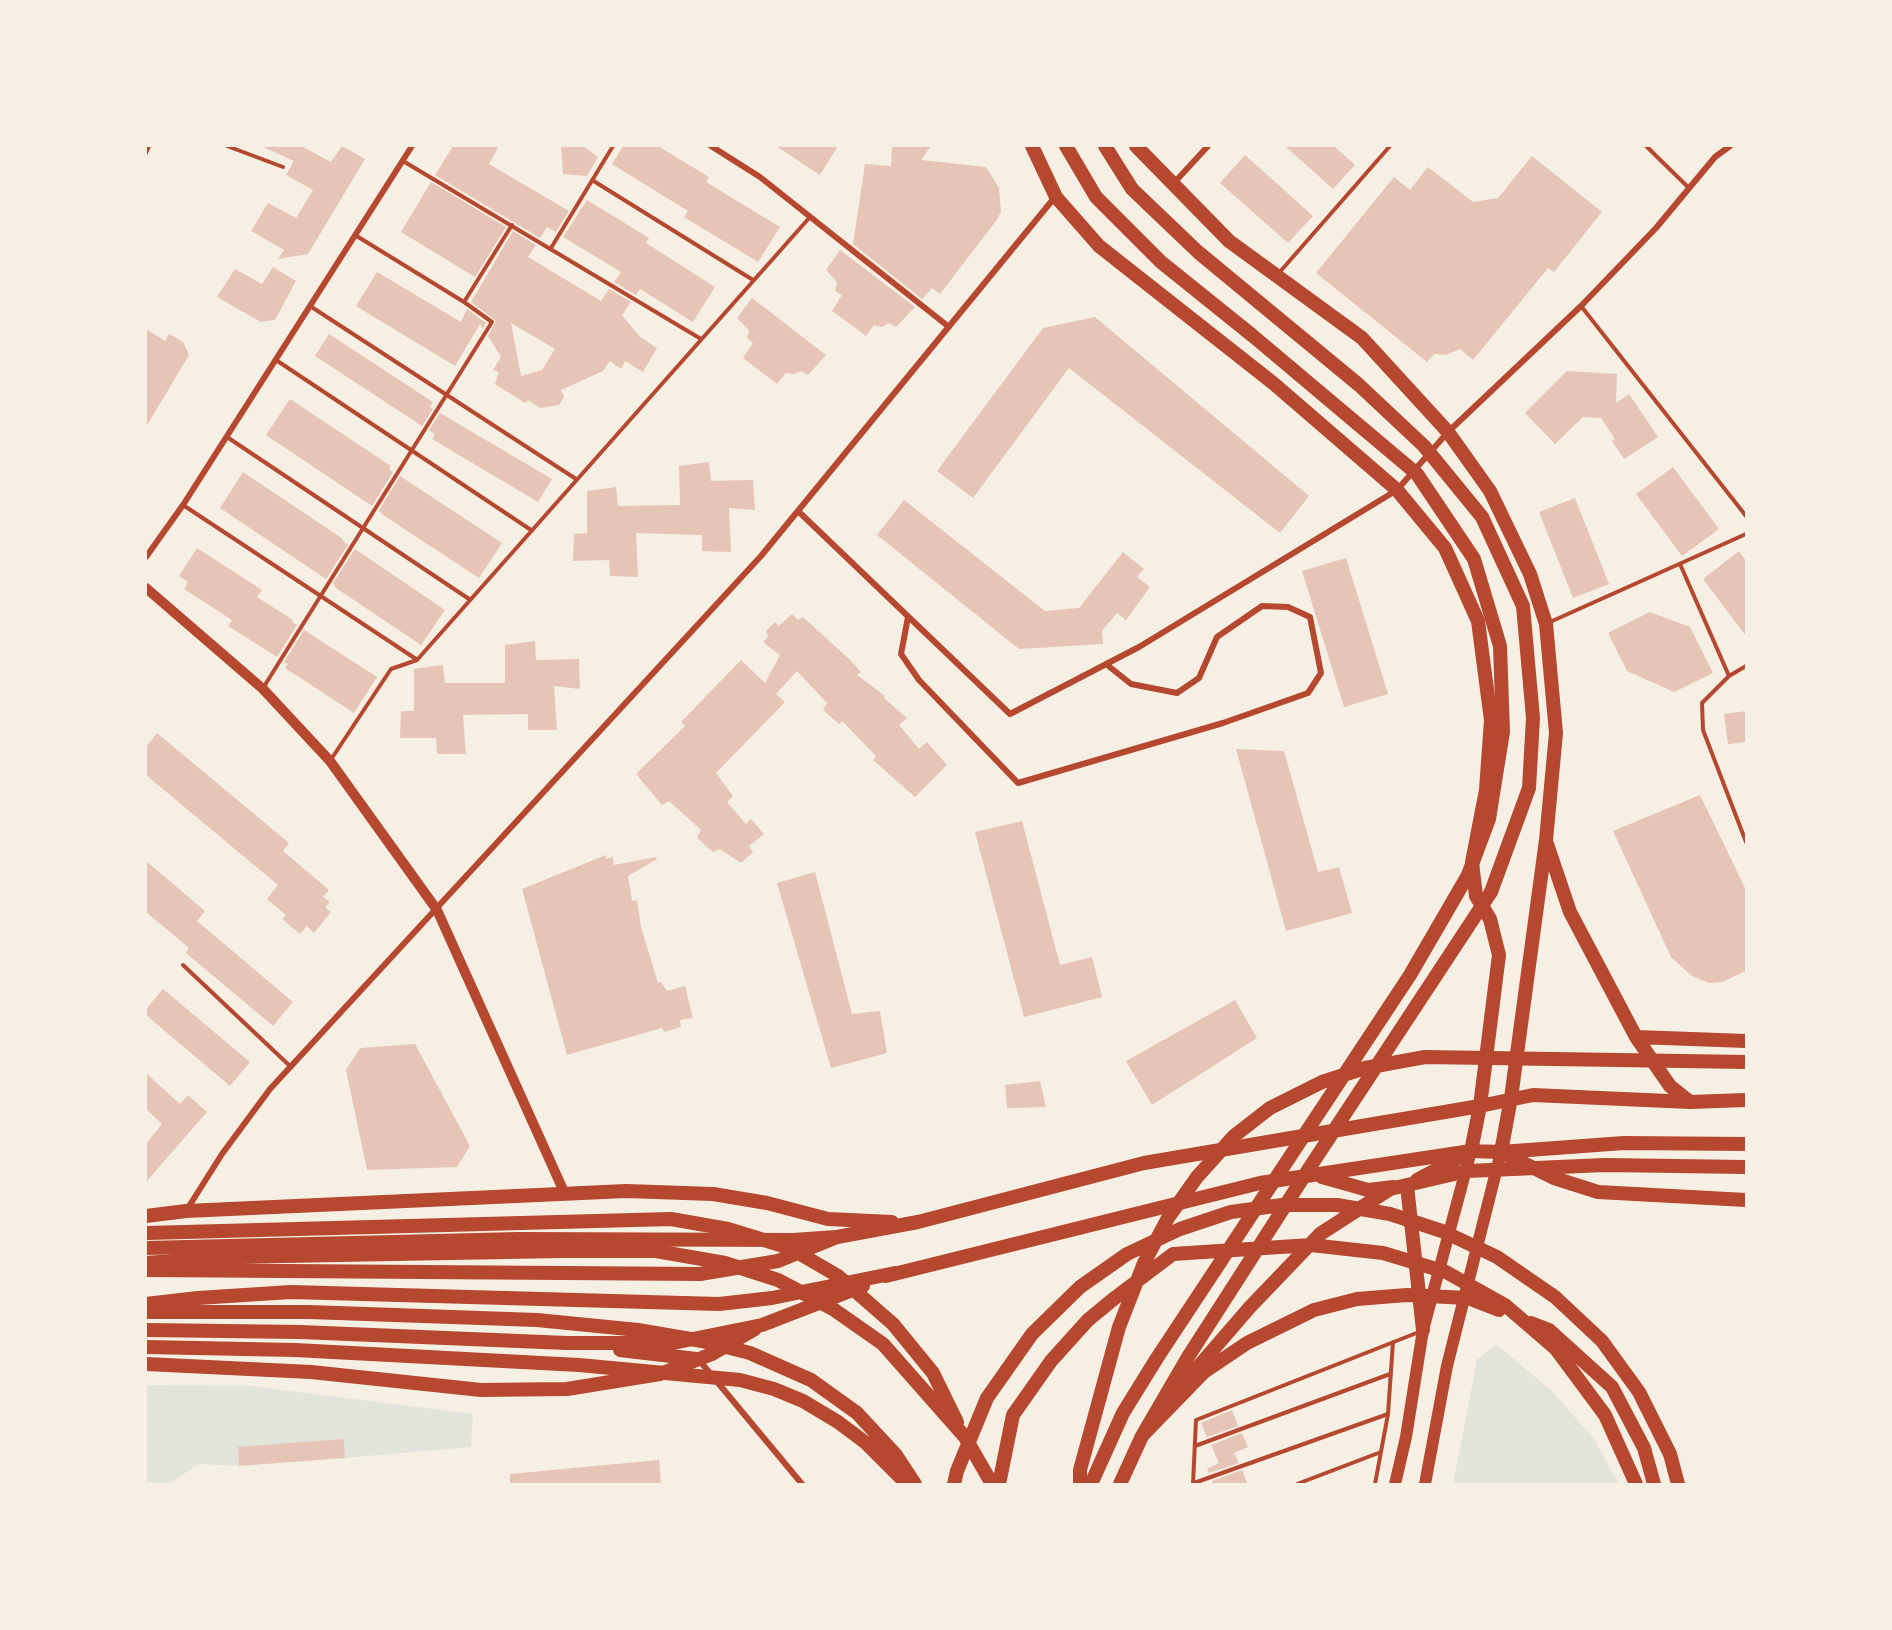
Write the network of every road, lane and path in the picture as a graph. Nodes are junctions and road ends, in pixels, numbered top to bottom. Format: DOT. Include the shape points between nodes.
graph roads {
  1 [pos="149,146"];
  2 [pos="227,146"];
  3 [pos="412,146"];
  4 [pos="613,146"];
  5 [pos="711,146"];
  6 [pos="1032,146"];
  7 [pos="1066,146"];
  8 [pos="1105,146"];
  9 [pos="1136,146"];
  10 [pos="1208,146"];
  11 [pos="1390,146"];
  12 [pos="1646,146"];
  13 [pos="1730,146"];
  14 [pos="146,153"];
  15 [pos="402,161"];
  16 [pos="284,167"];
  17 [pos="592,180"];
  18 [pos="1173,183"];
  19 [pos="1689,188"];
  20 [pos="1056,197"];
  21 [pos="810,217"];
  22 [pos="512,225"];
  23 [pos="355,235"];
  24 [pos="551,248"];
  25 [pos="1278,274"];
  26 [pos="753,280"];
  27 [pos="464,302"];
  28 [pos="310,306"];
  29 [pos="1581,306"];
  30 [pos="949,327"];
  31 [pos="701,339"];
  32 [pos="276,360"];
  33 [pos="447,394"];
  34 [pos="1448,432"];
  35 [pos="226,437"];
  36 [pos="412,450"];
  37 [pos="576,478"];
  38 [pos="1397,490"];
  39 [pos="183,505"];
  40 [pos="798,511"];
  41 [pos="1746,516"];
  42 [pos="363,528"];
  43 [pos="531,530"];
  44 [pos="1746,534"];
  45 [pos="146,557"];
  46 [pos="1680,564"];
  47 [pos="146,588"];
  48 [pos="321,596"];
  49 [pos="469,599"];
  50 [pos="908,617"];
  51 [pos="1546,624"];
  52 [pos="417,660"];
  53 [pos="1106,664"];
  54 [pos="1746,666"];
  55 [pos="1729,676"];
  56 [pos="263,689"];
  57 [pos="330,761"];
  58 [pos="1546,840"];
  59 [pos="1746,842"];
  60 [pos="436,910"];
  61 [pos="183,965"];
  62 [pos="1636,1037"];
  63 [pos="1746,1041"];
  64 [pos="1746,1062"];
  65 [pos="291,1067"];
  66 [pos="1511,1098"];
  67 [pos="1746,1100"];
  68 [pos="1690,1102"];
  69 [pos="1480,1106"];
  70 [pos="1746,1144"];
  71 [pos="1471,1151"];
  72 [pos="1501,1152"];
  73 [pos="1746,1167"];
  74 [pos="1317,1175"];
  75 [pos="1407,1186"];
  76 [pos="565,1194"];
  77 [pos="1746,1200"];
  78 [pos="186,1211"];
  79 [pos="146,1216"];
  80 [pos="918,1222"];
  81 [pos="146,1233"];
  82 [pos="837,1237"];
  83 [pos="146,1248"];
  84 [pos="146,1263"];
  85 [pos="146,1270"];
  86 [pos="895,1273"];
  87 [pos="146,1304"];
  88 [pos="146,1312"];
  89 [pos="762,1325"];
  90 [pos="146,1330"];
  91 [pos="1423,1330"];
  92 [pos="1394,1342"];
  93 [pos="567,1343"];
  94 [pos="146,1347"];
  95 [pos="699,1360"];
  96 [pos="146,1364"];
  97 [pos="1390,1374"];
  98 [pos="1388,1414"];
  99 [pos="1142,1436"];
  100 [pos="964,1437"];
  101 [pos="1195,1446"];
  102 [pos="1382,1451"];
  103 [pos="1193,1484"];
  104 [pos="802,1485"];
  105 [pos="908,1485"];
  106 [pos="915,1485"];
  107 [pos="954,1485"];
  108 [pos="992,1485"];
  109 [pos="999,1485"];
  110 [pos="1080,1485"];
  111 [pos="1091,1485"];
  112 [pos="1120,1485"];
  113 [pos="1297,1485"];
  114 [pos="1375,1485"];
  115 [pos="1395,1485"];
  116 [pos="1425,1485"];
  117 [pos="1636,1485"];
  118 [pos="1654,1485"];
  119 [pos="1678,1485"];
  1 -- 14 [label="lane"];
  2 -- 16 [label="lane"];
  3 -- 15 [label="street"];
  4 -- 17 [label="lane"];
  5 -- 21 [label="street" via="760,177"];
  6 -- 20 [label="main road"];
  7 -- 111 [label="main road" via="1096,197 1161,262 1417,474 1474,559 1500,646 1503,732 1489,819 1468,875 1410,975 1123,1413"];
  8 -- 99 [label="main road" via="1132,189 1198,252 1359,385 1424,446 1482,517 1523,606 1533,718 1529,788 1491,892 1284,1207"];
  9 -- 18 [label="main road"];
  10 -- 18 [label="street"];
  11 -- 25 [label="lane"];
  12 -- 19 [label="lane"];
  13 -- 19 [label="street" via="1715,157"];
  15 -- 22 [label="lane"];
  15 -- 23 [label="street"];
  17 -- 24 [label="lane"];
  17 -- 26 [label="lane"];
  18 -- 25 [label="main road" via="1229,241"];
  19 -- 29 [label="street"];
  20 -- 30 [label="street"];
  20 -- 38 [label="main road" via="1099,246 1273,384"];
  21 -- 26 [label="lane"];
  21 -- 30 [label="street"];
  22 -- 24 [label="lane"];
  22 -- 27 [label="lane"];
  23 -- 27 [label="lane"];
  23 -- 28 [label="street"];
  24 -- 31 [label="lane"];
  25 -- 34 [label="main road" via="1362,338"];
  26 -- 31 [label="lane"];
  27 -- 33 [label="lane" via="492,322"];
  28 -- 32 [label="street"];
  28 -- 33 [label="lane"];
  29 -- 34 [label="street"];
  29 -- 41 [label="lane"];
  30 -- 40 [label="street"];
  31 -- 37 [label="lane"];
  32 -- 35 [label="street"];
  32 -- 36 [label="lane"];
  33 -- 36 [label="lane"];
  33 -- 37 [label="lane"];
  34 -- 38 [label="street"];
  34 -- 51 [label="main road" via="1490,491 1530,574"];
  35 -- 39 [label="street"];
  35 -- 42 [label="lane"];
  36 -- 42 [label="lane"];
  36 -- 43 [label="lane"];
  37 -- 43 [label="lane"];
  38 -- 53 [label="street" via="1139,648"];
  38 -- 69 [label="main road" via="1445,548 1480,632 1491,720 1486,790 1472,862 1476,896 1490,919 1499,955"];
  39 -- 45 [label="street"];
  39 -- 48 [label="lane"];
  40 -- 50 [label="street"];
  40 -- 60 [label="street" via="746,573"];
  42 -- 48 [label="lane"];
  42 -- 49 [label="lane"];
  43 -- 49 [label="lane"];
  44 -- 46 [label="lane"];
  46 -- 51 [label="lane"];
  46 -- 55 [label="lane"];
  47 -- 56 [label="street"];
  48 -- 52 [label="lane"];
  48 -- 56 [label="lane"];
  49 -- 52 [label="lane"];
  50 -- 53 [label="street" via="1010,714"];
  50 -- 53 [label="street" via="901,654 919,680 1018,783 1222,723 1308,693 1321,674 1310,617 1288,607 1262,606 1217,637 1199,678 1177,693 1131,684"];
  51 -- 58 [label="main road" via="1556,733"];
  52 -- 57 [label="lane" via="391,669"];
  54 -- 55 [label="lane"];
  55 -- 59 [label="lane" via="1702,703 1703,730"];
  56 -- 57 [label="street"];
  57 -- 60 [label="street"];
  58 -- 62 [label="main road" via="1570,912"];
  58 -- 66 [label="main road"];
  60 -- 65 [label="street"];
  60 -- 76 [label="street"];
  61 -- 65 [label="lane"];
  62 -- 63 [label="main road"];
  62 -- 68 [label="main road" via="1670,1086"];
  64 -- 110 [label="main road" via="1425,1057 1365,1068 1322,1082 1270,1108 1234,1136 1197,1177 1168,1218 1144,1263 1119,1328 1080,1470"];
  65 -- 78 [label="street" via="222,1154"];
  66 -- 68 [label="main road" via="1533,1095"];
  66 -- 69 [label="main road"];
  66 -- 72 [label="main road"];
  67 -- 68 [label="main road"];
  69 -- 71 [label="main road"];
  69 -- 80 [label="main road" via="1144,1163"];
  70 -- 72 [label="main road" via="1624,1143"];
  71 -- 72 [label="main road"];
  71 -- 74 [label="main road"];
  71 -- 75 [label="main road"];
  71 -- 91 [label="main road"];
  72 -- 77 [label="main road" via="1554,1178 1598,1192"];
  72 -- 116 [label="main road" via="1447,1366"];
  73 -- 99 [label="main road" via="1605,1165 1467,1171 1390,1189 1320,1234 1211,1349"];
  74 -- 75 [label="main road" via="1368,1190"];
  74 -- 86 [label="main road" via="1260,1183"];
  75 -- 91 [label="main road"];
  76 -- 78 [label="main road"];
  76 -- 80 [label="main road" via="713,1194 828,1219"];
  78 -- 79 [label="main road"];
  80 -- 82 [label="main road"];
  81 -- 100 [label="main road" via="671,1219 728,1229 790,1248 838,1276 885,1317 933,1373"];
  82 -- 83 [label="main road" via="518,1239"];
  82 -- 85 [label="main road" via="766,1264 679,1275"];
  84 -- 100 [label="main road" via="237,1256 656,1251 725,1263 778,1281 833,1310 883,1344"];
  86 -- 87 [label="main road" via="772,1298 688,1304 291,1292"];
  86 -- 89 [label="main road"];
  88 -- 106 [label="main road" via="309,1312 537,1320 702,1341 750,1353 811,1380 858,1413 896,1455"];
  89 -- 93 [label="main road" via="673,1343"];
  89 -- 95 [label="main road"];
  90 -- 93 [label="main road"];
  91 -- 92 [label="lane"];
  91 -- 115 [label="main road"];
  92 -- 97 [label="lane"];
  92 -- 101 [label="lane" via="1196,1420"];
  93 -- 95 [label="main road"];
  94 -- 105 [label="main road" via="295,1350 579,1365 740,1380 774,1389 838,1422 866,1443"];
  95 -- 96 [label="main road" via="643,1379 531,1391 481,1390 311,1372"];
  95 -- 104 [label="street"];
  97 -- 98 [label="lane"];
  97 -- 101 [label="lane"];
  98 -- 102 [label="lane"];
  98 -- 103 [label="lane"];
  99 -- 112 [label="main road"];
  99 -- 118 [label="main road" via="1204,1372 1247,1343 1314,1310 1357,1299 1407,1295 1468,1298 1549,1330 1612,1387 1644,1448"];
  100 -- 108 [label="main road"];
  101 -- 103 [label="lane"];
  102 -- 113 [label="lane"];
  102 -- 114 [label="lane"];
  107 -- 119 [label="main road" via="987,1398 1032,1334 1080,1287 1127,1254 1180,1229 1231,1212 1282,1205 1336,1205 1390,1214 1443,1232 1497,1257 1556,1297 1602,1341 1639,1392 1670,1454"];
  109 -- 117 [label="main road" via="1014,1415 1080,1328 1116,1297 1173,1254 1311,1245 1383,1253 1435,1269 1505,1305 1556,1349 1605,1415"];
}
